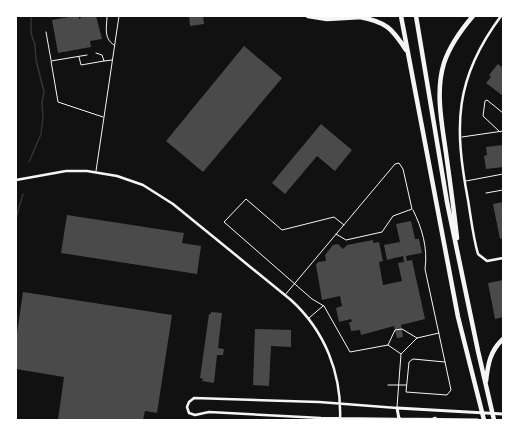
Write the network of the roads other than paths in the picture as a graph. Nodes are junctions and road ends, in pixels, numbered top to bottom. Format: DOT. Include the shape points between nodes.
graph roads {
  1 [pos="106,16"];
  2 [pos="118,16"];
  3 [pos="308,16"];
  4 [pos="366,16"];
  5 [pos="401,16"];
  6 [pos="416,16"];
  7 [pos="472,16"];
  8 [pos="360,17"];
  9 [pos="501,17"];
  10 [pos="503,21"];
  11 [pos="46,32"];
  12 [pos="114,46"];
  13 [pos="96,53"];
  14 [pos="408,53"];
  15 [pos="87,55"];
  16 [pos="79,56"];
  17 [pos="112,60"];
  18 [pos="51,61"];
  19 [pos="104,61"];
  20 [pos="503,112"];
  21 [pos="104,117"];
  22 [pos="503,131"];
  23 [pos="500,132"];
  24 [pos="459,137"];
  25 [pos="96,172"];
  26 [pos="503,174"];
  27 [pos="16,180"];
  28 [pos="464,181"];
  29 [pos="503,190"];
  30 [pos="486,194"];
  31 [pos="412,209"];
  32 [pos="344,224"];
  33 [pos="336,234"];
  34 [pos="503,258"];
  35 [pos="462,277"];
  36 [pos="295,284"];
  37 [pos="285,296"];
  38 [pos="324,306"];
  39 [pos="309,319"];
  40 [pos="439,333"];
  41 [pos="417,338"];
  42 [pos="503,339"];
  43 [pos="388,345"];
  44 [pos="400,354"];
  45 [pos="445,362"];
  46 [pos="388,385"];
  47 [pos="398,385"];
  48 [pos="407,385"];
  49 [pos="486,385"];
  50 [pos="340,404"];
  51 [pos="397,408"];
  52 [pos="503,414"];
  53 [pos="340,419"];
  54 [pos="399,419"];
  55 [pos="465,419"];
  56 [pos="434,420"];
  57 [pos="478,420"];
  58 [pos="484,420"];
  59 [pos="494,420"];
  1 -- 12 [label="lane" via="106,34"];
  2 -- 12 [label="lane"];
  3 -- 8 [label="highway" via="327,19"];
  4 -- 8 [label="highway"];
  5 -- 14 [label="highway"];
  6 -- 35 [label="highway"];
  7 -- 35 [label="highway" via="449,50 440,86 441,115"];
  8 -- 14 [label="highway" via="388,26"];
  9 -- 10 [label="lane"];
  9 -- 24 [label="street" via="481,47 469,74 462,98"];
  11 -- 18 [label="lane"];
  12 -- 17 [label="lane"];
  13 -- 19 [label="lane" via="102,55"];
  14 -- 58 [label="highway" via="458,317"];
  15 -- 16 [label="lane"];
  16 -- 18 [label="lane"];
  16 -- 19 [label="lane" via="81,65"];
  17 -- 19 [label="lane"];
  17 -- 21 [label="lane"];
  18 -- 21 [label="lane" via="58,102"];
  20 -- 23 [label="lane" via="485,101 483,116"];
  21 -- 25 [label="lane"];
  22 -- 23 [label="lane"];
  23 -- 24 [label="lane"];
  24 -- 28 [label="street"];
  25 -- 27 [label="street" via="66,171"];
  25 -- 37 [label="street" via="132,181 159,194"];
  26 -- 28 [label="lane"];
  28 -- 34 [label="street" via="476,250 482,259 491,262"];
  29 -- 30 [label="lane"];
  31 -- 32 [label="lane" via="403,169 400,163 395,164"];
  31 -- 33 [label="lane" via="393,216 382,232 346,240"];
  31 -- 40 [label="lane" via="421,226 427,258 425,269"];
  32 -- 33 [label="lane"];
  32 -- 36 [label="lane" via="334,217 282,230 246,199 224,222"];
  33 -- 36 [label="lane"];
  35 -- 49 [label="highway"];
  36 -- 37 [label="lane"];
  36 -- 38 [label="lane"];
  37 -- 39 [label="street"];
  38 -- 39 [label="lane"];
  38 -- 43 [label="lane" via="350,352"];
  39 -- 50 [label="street" via="329,352"];
  40 -- 41 [label="lane"];
  40 -- 45 [label="lane"];
  41 -- 43 [label="lane" via="402,329 395,330"];
  41 -- 44 [label="lane"];
  42 -- 49 [label="highway" via="490,358"];
  43 -- 44 [label="lane"];
  44 -- 47 [label="lane"];
  45 -- 48 [label="lane" via="413,359 410,362"];
  45 -- 48 [label="lane" via="451,390 447,395 406,392"];
  46 -- 47 [label="lane"];
  47 -- 48 [label="lane"];
  47 -- 51 [label="lane"];
  49 -- 59 [label="highway"];
  50 -- 51 [label="street"];
  50 -- 53 [label="street"];
  50 -- 53 [label="street" via="194,398 187,407 189,413 195,415 209,412"];
  51 -- 52 [label="street"];
  51 -- 54 [label="street"];
  53 -- 54 [label="street"];
  54 -- 56 [label="street"];
  55 -- 56 [label="street"];
  55 -- 57 [label="street"];
}
